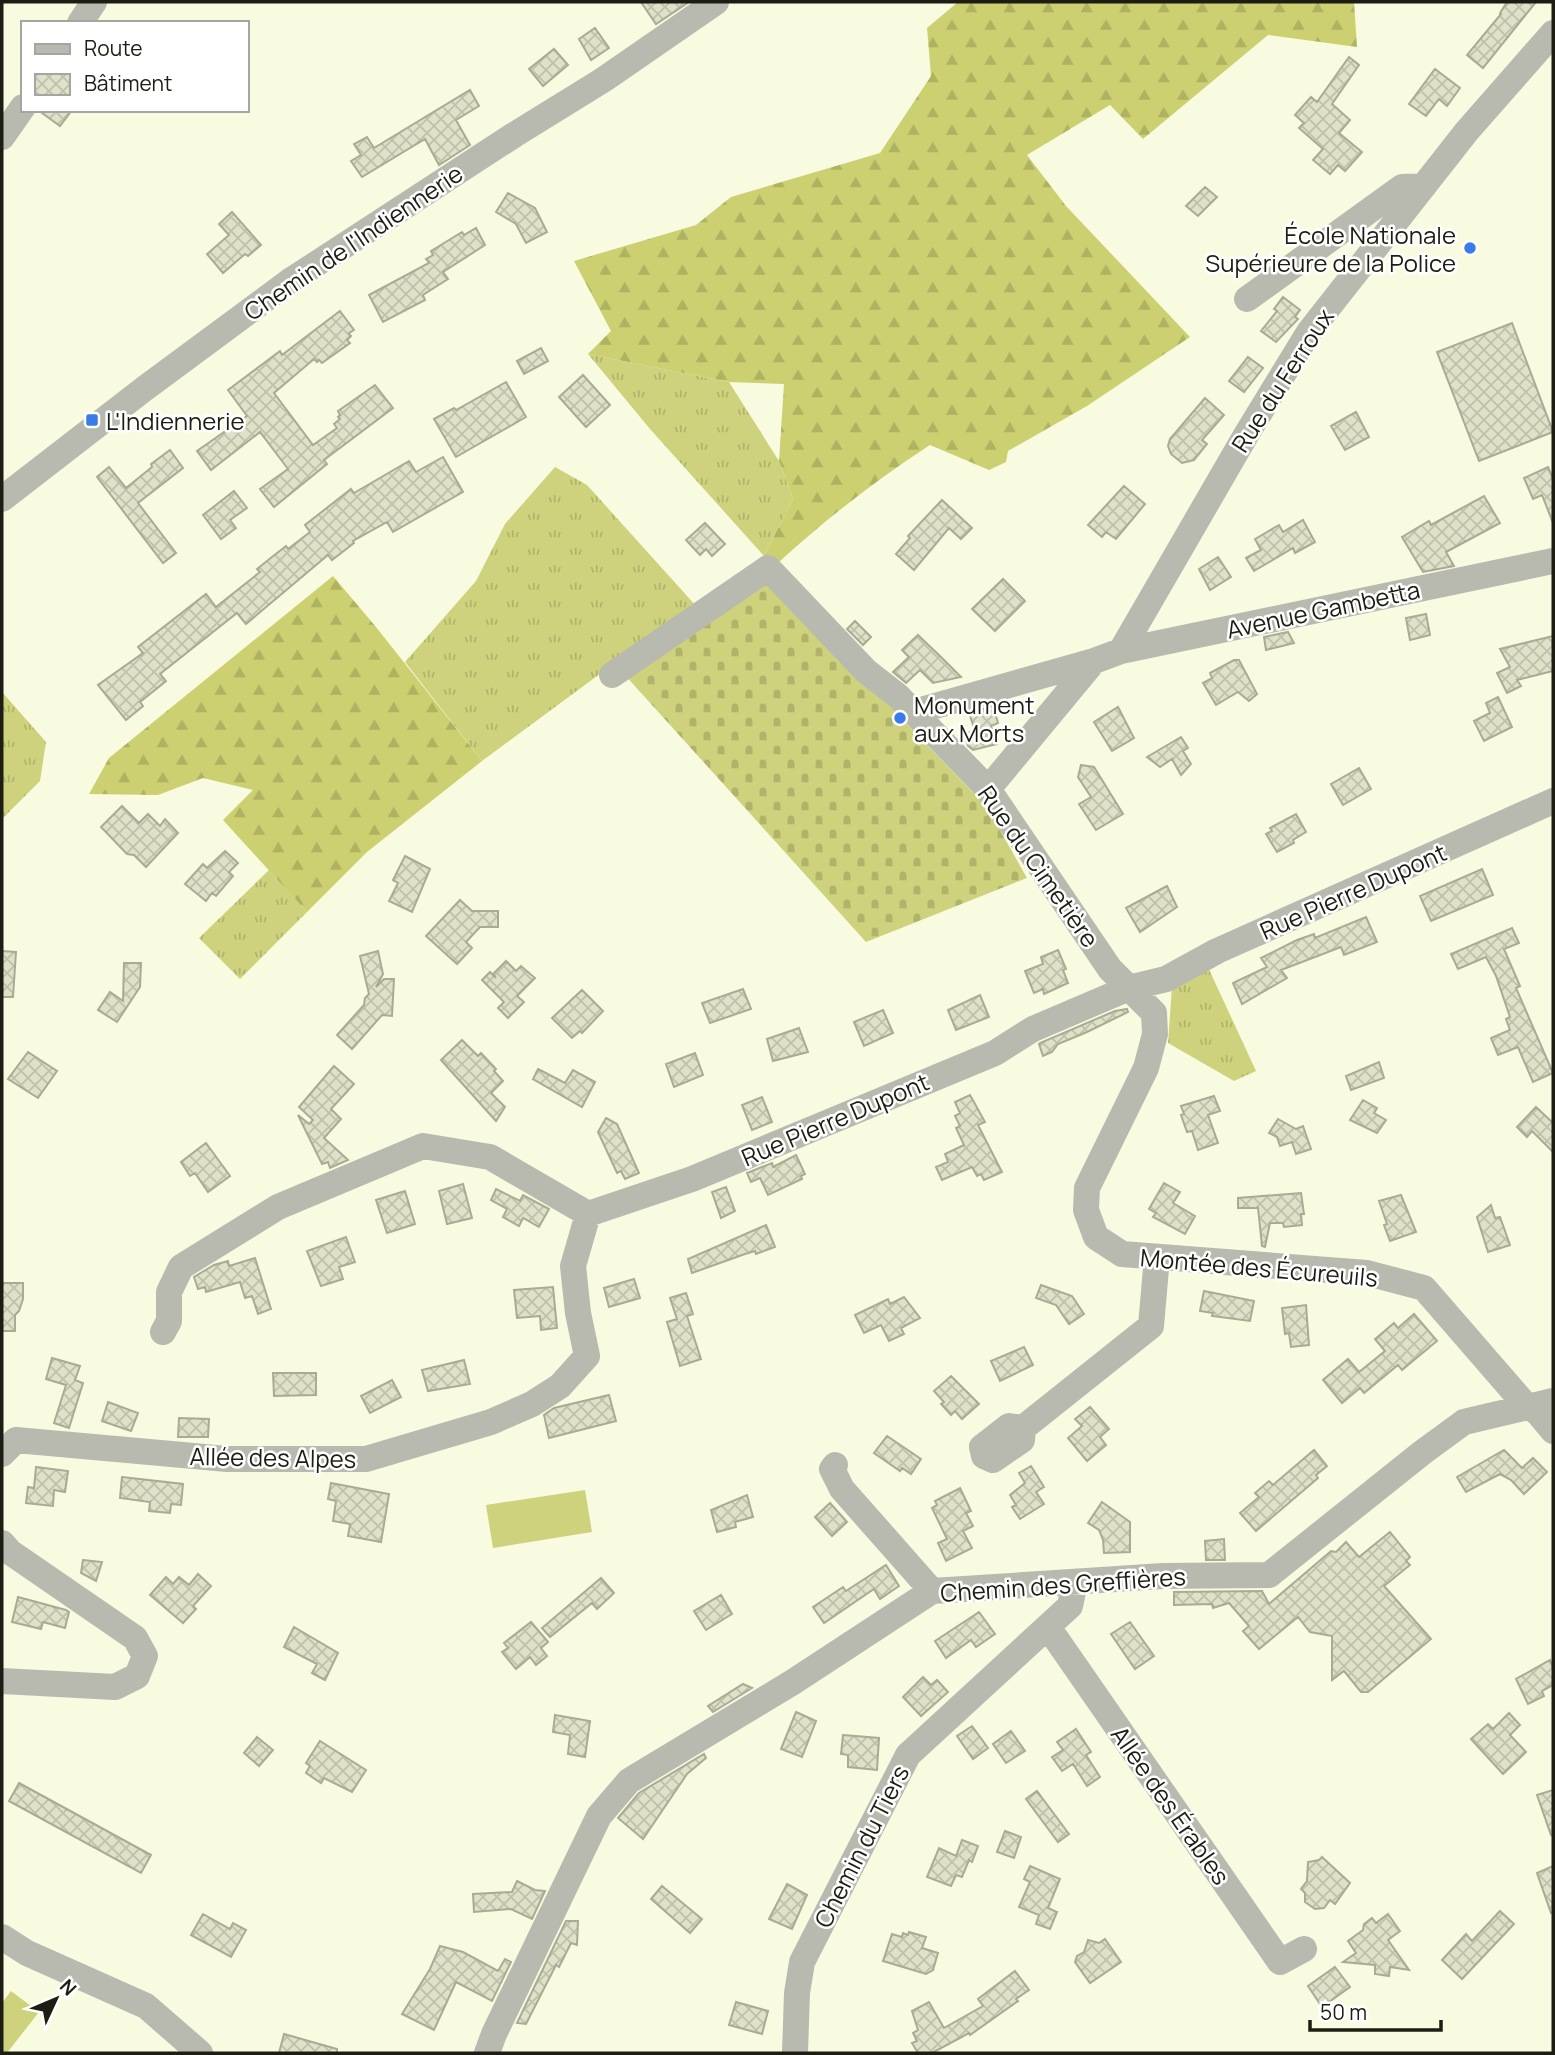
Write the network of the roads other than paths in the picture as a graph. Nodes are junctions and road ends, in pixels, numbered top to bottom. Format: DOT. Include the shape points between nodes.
graph roads {
  1 [pos="94,2"];
  2 [pos="716,2"];
  3 [pos="81,21"];
  4 [pos="1553,33"];
  5 [pos="21,110"];
  6 [pos="2,137"];
  7 [pos="1424,186"];
  8 [pos="1247,299"];
  9 [pos="2,499"];
  10 [pos="1553,561"];
  11 [pos="1121,650"];
  12 [pos="1094,661"];
  13 [pos="612,675"];
  14 [pos="914,712"];
  15 [pos="988,789"];
  16 [pos="1553,801"];
  17 [pos="1129,988"];
  18 [pos="589,1214"];
  19 [pos="1157,1257"];
  20 [pos="163,1332"];
  21 [pos="1542,1404"];
  22 [pos="1023,1428"];
  23 [pos="1553,1431"];
  24 [pos="2,1454"];
  25 [pos="835,1465"];
  26 [pos="2,1543"];
  27 [pos="1075,1582"];
  28 [pos="932,1591"];
  29 [pos="1048,1627"];
  30 [pos="2,1681"];
  31 [pos="2,1937"];
  32 [pos="1304,1950"];
  33 [pos="200,2053"];
  34 [pos="487,2053"];
  35 [pos="795,2053"];
  1 -- 3 [label="street"];
  2 -- 9 [label="street, Chemin de l'Indiennerie" via="290,281"];
  4 -- 7 [label="street, Rue du Ferroux"];
  5 -- 6 [label="street"];
  7 -- 8 [label="street" via="1402,187"];
  7 -- 11 [label="street, Rue du Ferroux" via="1309,332"];
  10 -- 11 [label="street, Avenue Gambetta"];
  11 -- 12 [label="street, Avenue Gambetta"];
  12 -- 14 [label="street, Avenue Gambetta"];
  12 -- 15 [label="street, Avenue Gambetta"];
  13 -- 14 [label="street, Rue du Cimetière" via="768,568 866,671"];
  14 -- 15 [label="street, Rue du Cimetière"];
  15 -- 17 [label="street, Rue du Cimetière" via="1110,969"];
  16 -- 17 [label="street, Rue Pierre Dupont" via="1217,951 1166,979"];
  17 -- 18 [label="street, Rue Pierre Dupont" via="1033,1029 995,1053 692,1179"];
  17 -- 19 [label="street, Montée des Écureuils" via="1154,1013 1155,1034 1146,1068 1087,1188 1086,1210 1096,1237 1122,1254"];
  18 -- 20 [label="street" via="490,1157 423,1146 278,1207 181,1267 169,1292 169,1321"];
  18 -- 24 [label="street, Allée des Alpes" via="573,1266 587,1356 560,1386 491,1422 366,1460 227,1459 16,1440"];
  19 -- 21 [label="street, Montée des Écureuils" via="1367,1273 1424,1288 1521,1401"];
  19 -- 22 [label="street" via="1151,1326"];
  21 -- 23 [label="street, Montée des Écureuils"];
  21 -- 27 [label="street, Chemin des Greffières" via="1464,1422 1269,1575"];
  25 -- 28 [label="street" via="832,1469 842,1489"];
  26 -- 30 [label="street" via="135,1638 145,1656 137,1676 115,1687"];
  27 -- 28 [label="street, Chemin des Greffières"];
  27 -- 29 [label="street, Chemin du Tiers" via="1070,1606"];
  28 -- 34 [label="street, Chemin des Greffières" via="629,1781 599,1816"];
  29 -- 32 [label="street, Allée des Érables" via="1280,1962"];
  29 -- 35 [label="street, Chemin du Tiers" via="908,1755 802,1962"];
  31 -- 33 [label="street" via="27,1953 146,2006"];
}
